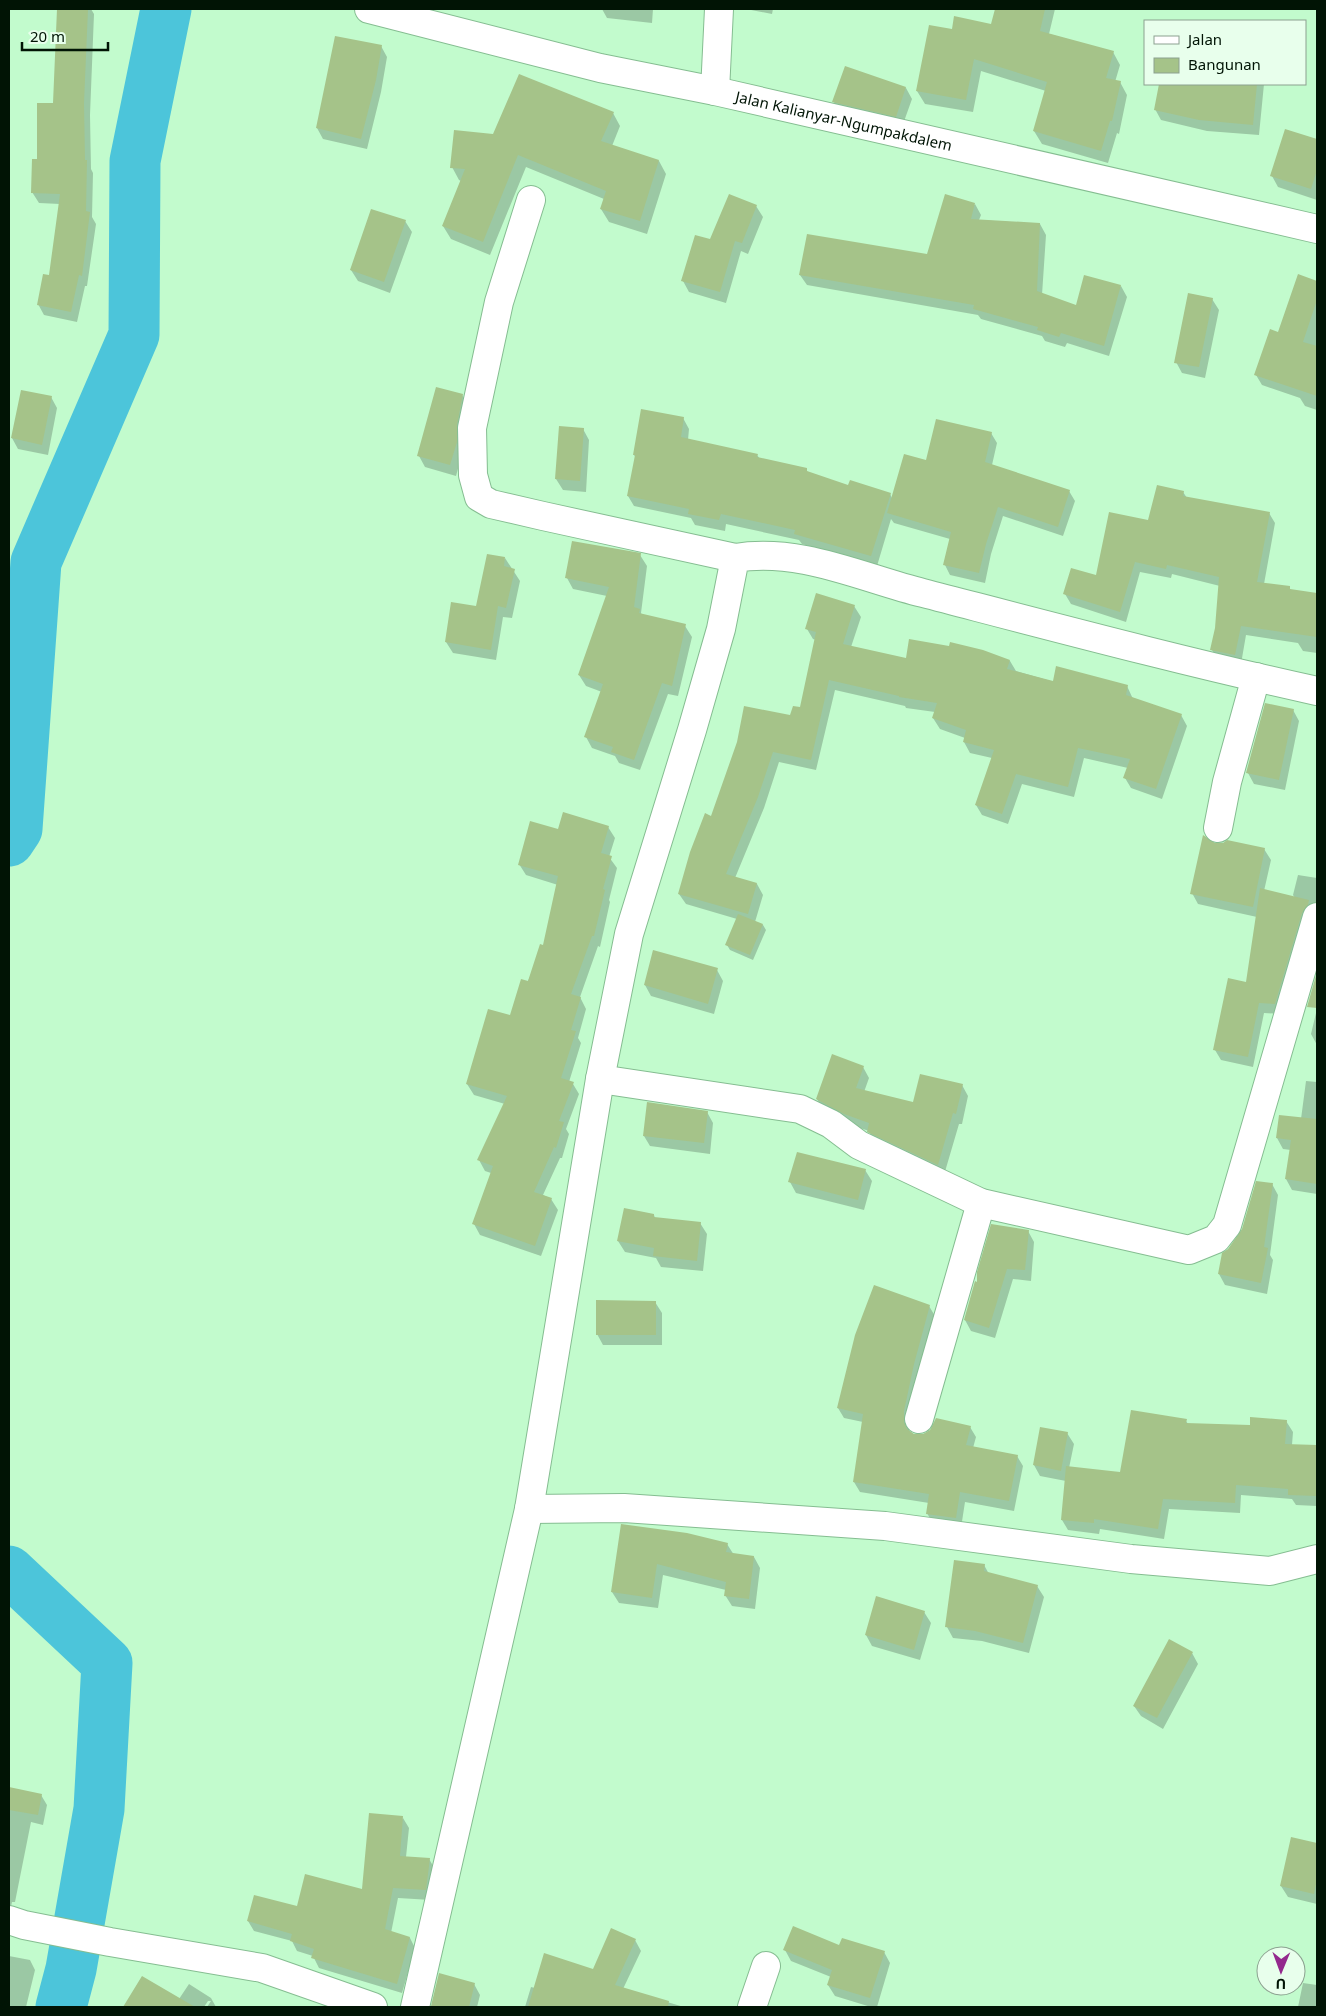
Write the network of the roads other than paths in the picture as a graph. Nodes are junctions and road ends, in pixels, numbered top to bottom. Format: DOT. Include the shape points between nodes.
graph roads {
  1 [pos="369,9"];
  2 [pos="719,9"];
  3 [pos="408,13"];
  4 [pos="715,91"];
  5 [pos="531,200"];
  6 [pos="1317,229"];
  7 [pos="735,558"];
  8 [pos="1256,677"];
  9 [pos="1317,691"];
  10 [pos="1218,828"];
  11 [pos="1317,917"];
  12 [pos="600,1079"];
  13 [pos="981,1203"];
  14 [pos="919,1418"];
  15 [pos="529,1509"];
  16 [pos="1317,1559"];
  17 [pos="16,1923"];
  18 [pos="766,1966"];
  19 [pos="373,2007"];
  20 [pos="415,2007"];
  21 [pos="752,2007"];
  1 -- 3 [label="street, Jalan Kalianyar-Ngumpakdalem"];
  2 -- 4 [label="street"];
  3 -- 4 [label="street, Jalan Kalianyar-Ngumpakdalem" via="600,68"];
  4 -- 6 [label="street, Jalan Kalianyar-Ngumpakdalem"];
  5 -- 7 [label="street" via="499,302 472,428 473,475 479,497 491,504"];
  7 -- 8 [label="street" via="754,554 803,558 899,587"];
  7 -- 12 [label="street" via="721,629 629,934"];
  8 -- 9 [label="street"];
  8 -- 10 [label="street"];
  11 -- 13 [label="street" via="1227,1225 1216,1239 1189,1250"];
  12 -- 13 [label="street" via="800,1109 831,1124 859,1145"];
  12 -- 15 [label="street"];
  13 -- 14 [label="street"];
  15 -- 16 [label="street" via="624,1508 885,1526 1131,1559 1270,1571"];
  15 -- 20 [label="street"];
  17 -- 19 [label="street" via="262,1968"];
  18 -- 21 [label="street"];
}
